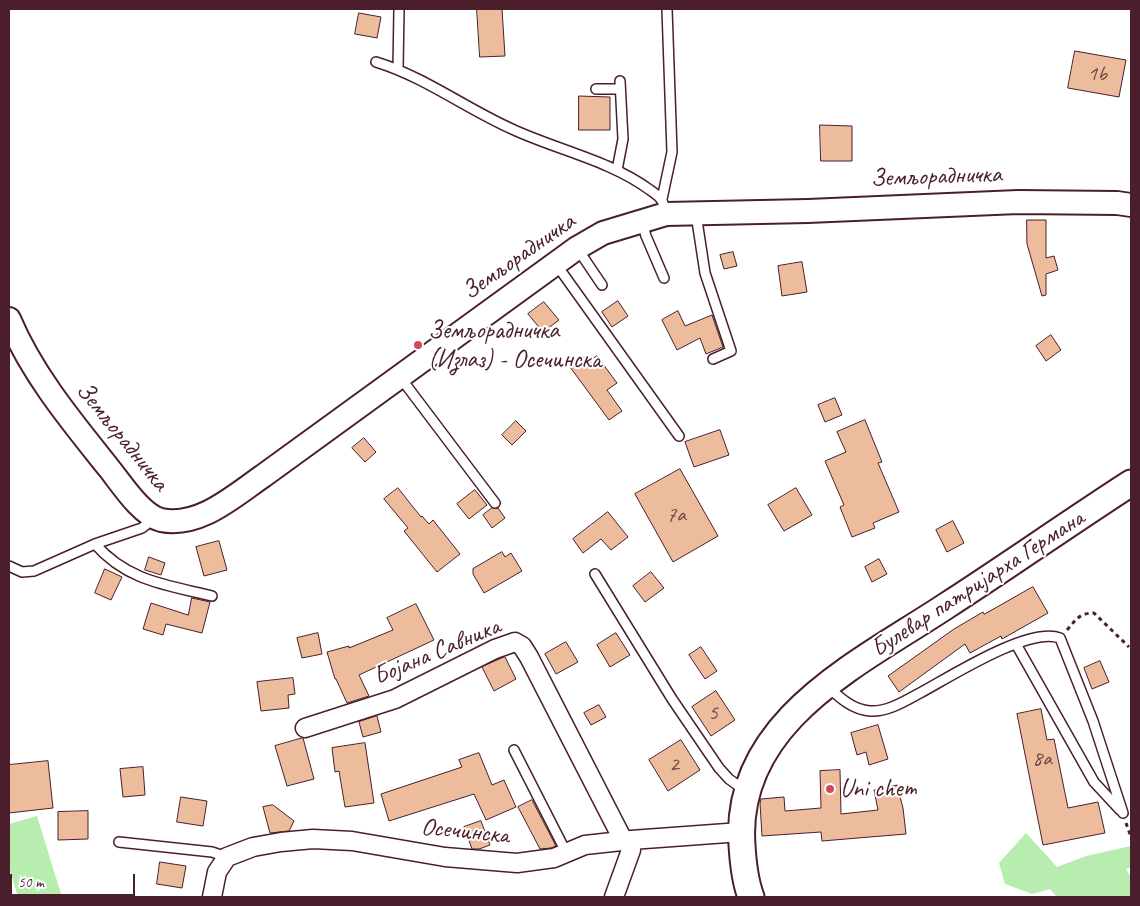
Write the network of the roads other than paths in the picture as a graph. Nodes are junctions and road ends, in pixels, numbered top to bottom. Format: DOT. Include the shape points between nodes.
graph roads {
  1 [pos="399,9"];
  2 [pos="667,9"];
  3 [pos="376,62"];
  4 [pos="398,69"];
  5 [pos="596,90"];
  6 [pos="617,170"];
  7 [pos="1131,204"];
  8 [pos="664,206"];
  9 [pos="696,213"];
  10 [pos="642,220"];
  11 [pos="577,248"];
  12 [pos="556,264"];
  13 [pos="664,278"];
  14 [pos="602,284"];
  15 [pos="9,319"];
  16 [pos="713,359"];
  17 [pos="400,376"];
  18 [pos="679,436"];
  19 [pos="1131,483"];
  20 [pos="495,503"];
  21 [pos="153,517"];
  22 [pos="95,544"];
  23 [pos="9,566"];
  24 [pos="595,574"];
  25 [pos="212,596"];
  26 [pos="1016,644"];
  27 [pos="826,685"];
  28 [pos="305,728"];
  29 [pos="514,750"];
  30 [pos="747,792"];
  31 [pos="741,832"];
  32 [pos="627,840"];
  33 [pos="119,842"];
  34 [pos="566,852"];
  35 [pos="227,857"];
  36 [pos="212,897"];
  37 [pos="614,897"];
  38 [pos="751,897"];
  1 -- 4 [label="lane"];
  2 -- 8 [label="lane" via="672,152"];
  3 -- 4 [label="lane"];
  4 -- 6 [label="lane" via="514,130"];
  5 -- 6 [label="lane" via="620,85 623,139"];
  6 -- 8 [label="lane" via="649,189"];
  7 -- 9 [label="street, Земљорадничка" via="1018,202"];
  8 -- 9 [label="street, Земљорадничка"];
  8 -- 10 [label="street, Земљорадничка"];
  9 -- 16 [label="lane" via="705,273 731,351"];
  10 -- 11 [label="street, Земљорадничка" via="603,233"];
  10 -- 13 [label="lane"];
  11 -- 12 [label="street, Земљорадничка"];
  11 -- 14 [label="lane"];
  12 -- 17 [label="street, Земљорадничка"];
  12 -- 18 [label="lane"];
  15 -- 21 [label="street, Земљорадничка" via="35,367 73,422 125,489"];
  17 -- 20 [label="lane"];
  17 -- 21 [label="street, Земљорадничка" via="212,510 176,521"];
  19 -- 27 [label="main road, Булевар патријарха Германа"];
  21 -- 22 [label="lane" via="142,528"];
  22 -- 23 [label="lane" via="34,571 22,572"];
  22 -- 25 [label="lane" via="106,557 130,573"];
  24 -- 30 [label="lane" via="719,768"];
  26 -- 26 [label="lane" via="1094,782 1123,813 1093,721 1060,638 1040,636"];
  26 -- 27 [label="lane" via="881,710 860,710"];
  27 -- 30 [label="main road, Булевар патријарха Германа" via="797,710 771,740 755,768"];
  28 -- 32 [label="street, Бојана Савника" via="395,699 515,642 529,657"];
  29 -- 34 [label="lane"];
  30 -- 31 [label="main road, Булевар патријарха Германа"];
  31 -- 32 [label="street, Осечинска"];
  31 -- 38 [label="main road, Булевар патријарха Германа"];
  32 -- 34 [label="street, Осечинска" via="585,845"];
  32 -- 37 [label="street" via="631,850"];
  33 -- 35 [label="lane" via="212,852"];
  34 -- 35 [label="street, Осечинска" via="530,863 504,863 313,838 253,848"];
  35 -- 36 [label="street" via="217,872"];
}
